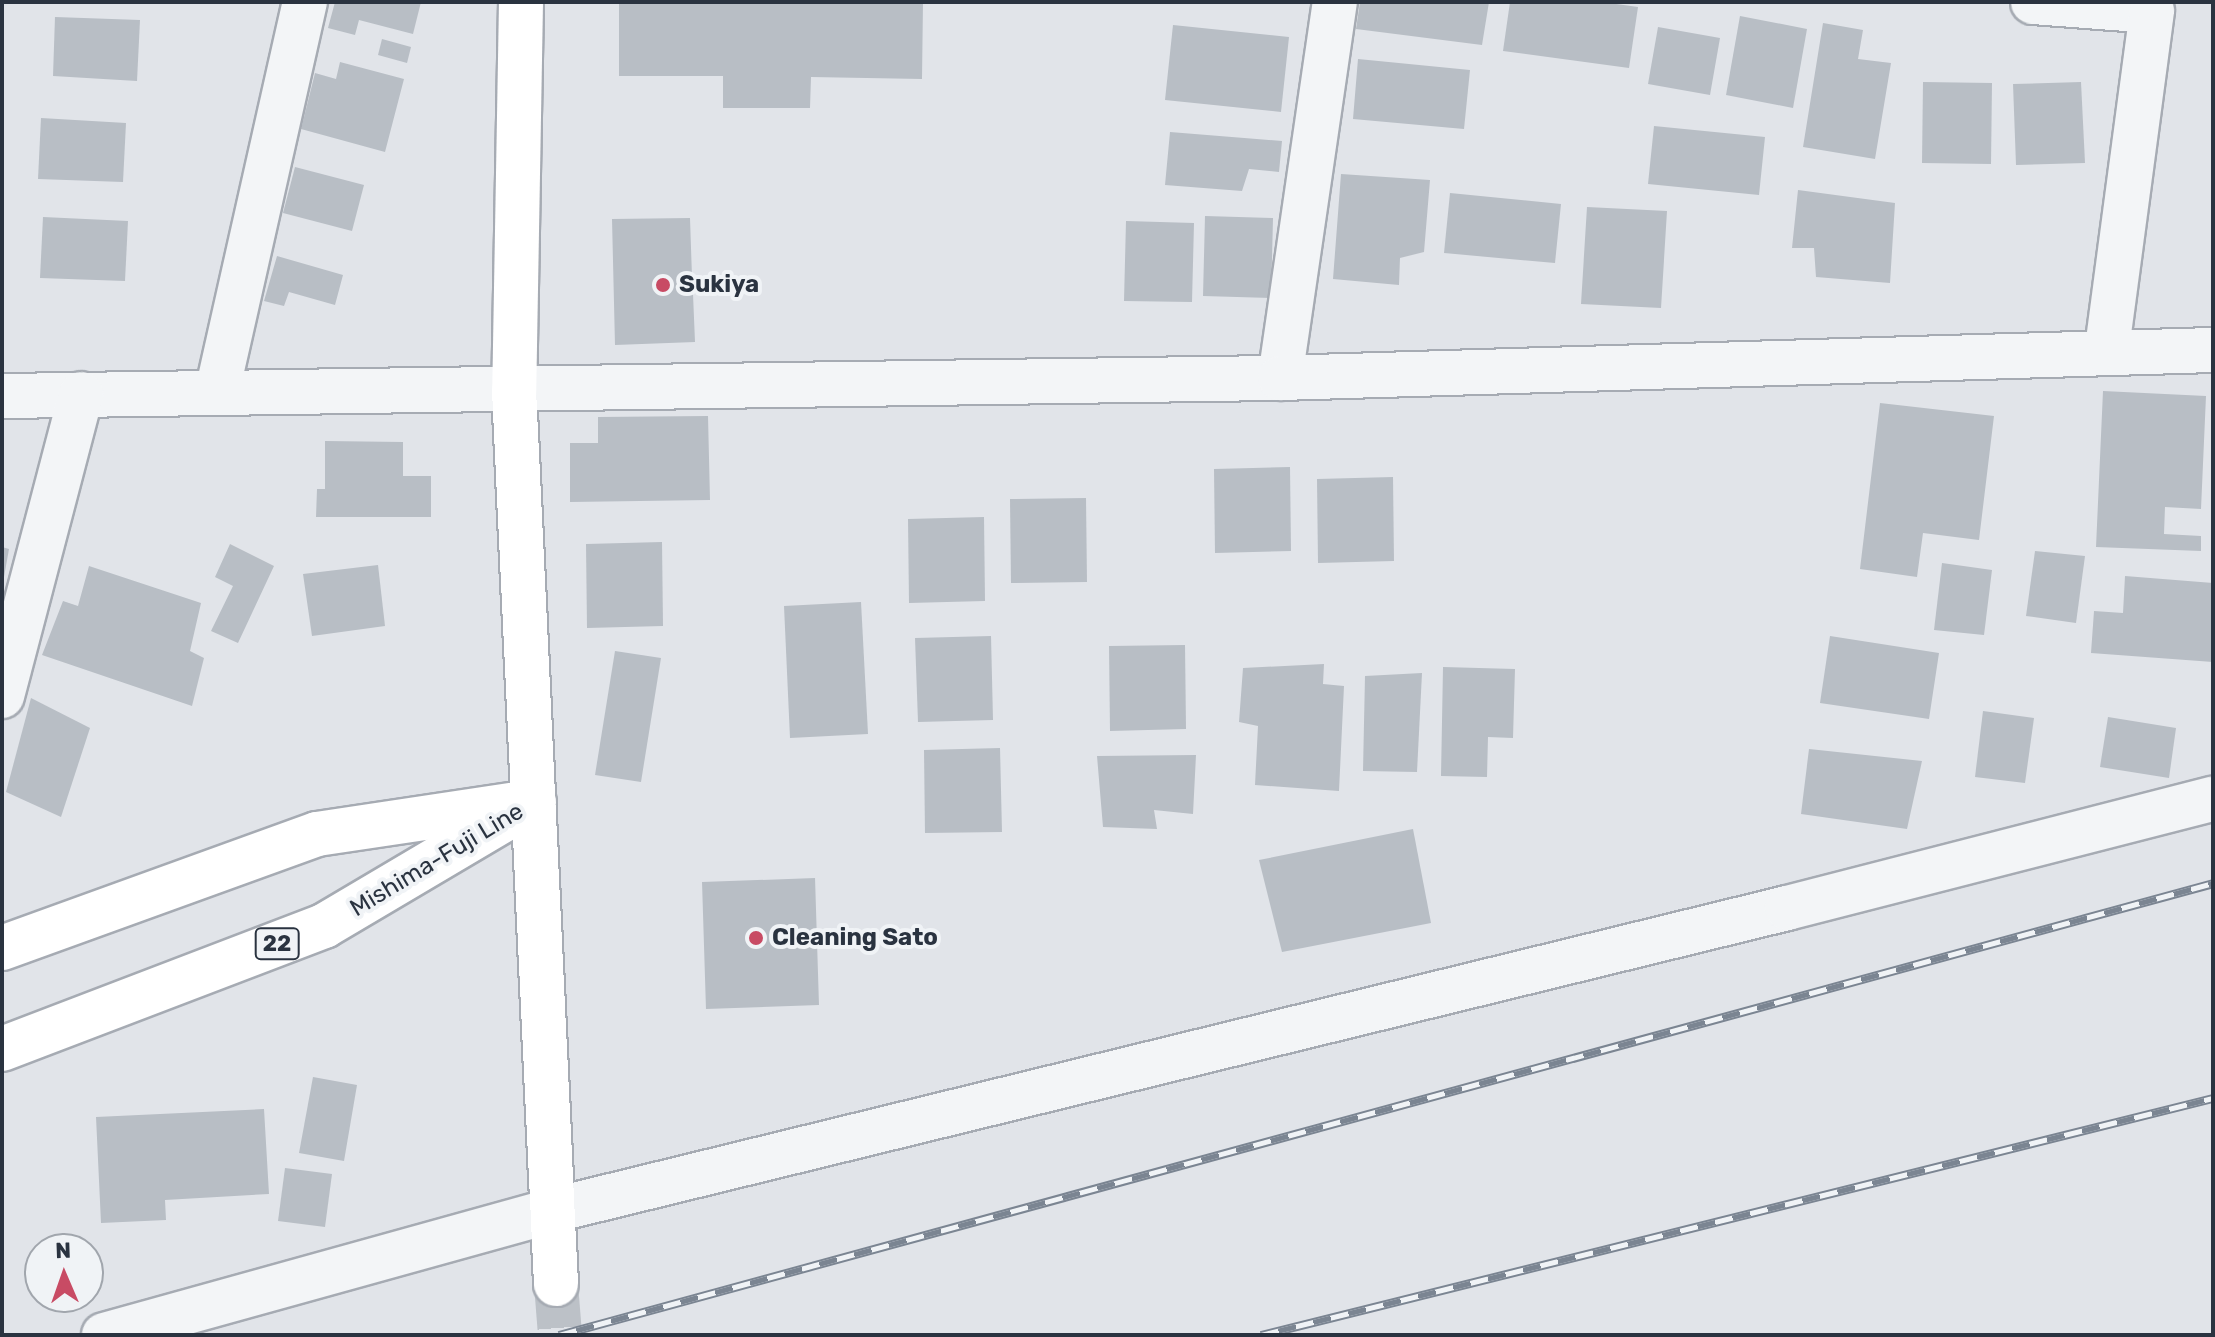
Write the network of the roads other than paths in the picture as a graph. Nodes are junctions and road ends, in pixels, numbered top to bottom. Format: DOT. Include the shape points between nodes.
graph roads {
  1 [pos="305,2"];
  2 [pos="521,2"];
  3 [pos="1335,2"];
  4 [pos="2033,2"];
  5 [pos="2107,350"];
  6 [pos="2213,350"];
  7 [pos="1280,378"];
  8 [pos="514,390"];
  9 [pos="217,392"];
  10 [pos="81,394"];
  11 [pos="2,396"];
  12 [pos="2,696"];
  13 [pos="2213,799"];
  14 [pos="534,802"];
  15 [pos="2,948"];
  16 [pos="2,1049"];
  17 [pos="554,1210"];
  18 [pos="556,1284"];
  19 [pos="104,1335"];
  1 -- 9 [label="street"];
  2 -- 8 [label="street"];
  3 -- 7 [label="street"];
  4 -- 5 [label="street" via="2152,11"];
  5 -- 6 [label="street"];
  5 -- 7 [label="street"];
  7 -- 8 [label="street"];
  8 -- 9 [label="street"];
  8 -- 14 [label="street"];
  9 -- 10 [label="street"];
  10 -- 11 [label="street"];
  10 -- 12 [label="street"];
  13 -- 17 [label="street"];
  14 -- 15 [label="street, Mishima-Fuji Line" via="317,834"];
  14 -- 16 [label="street, Mishima-Fuji Line / 22" via="324,926"];
  14 -- 17 [label="street"];
  17 -- 18 [label="street"];
  17 -- 19 [label="street"];
}
